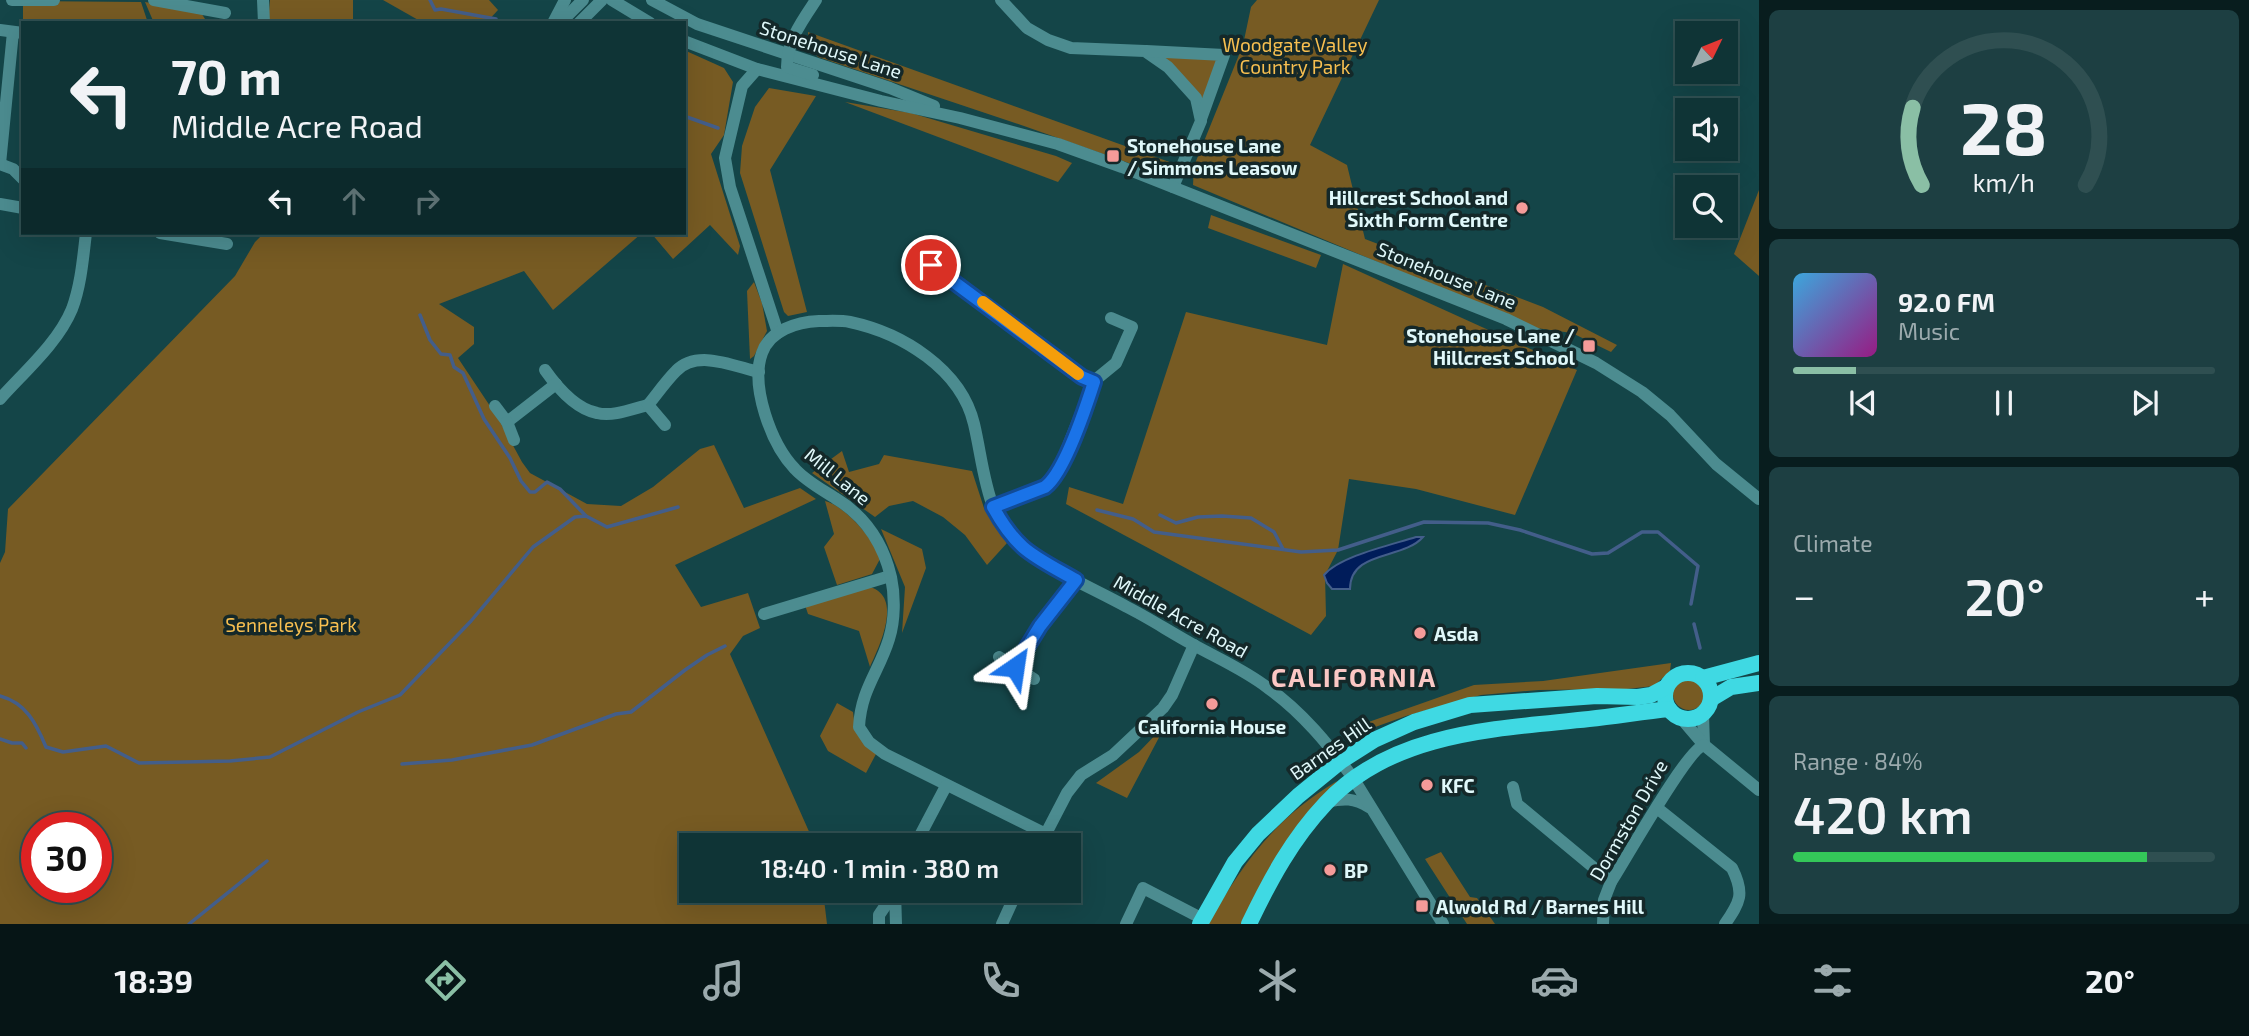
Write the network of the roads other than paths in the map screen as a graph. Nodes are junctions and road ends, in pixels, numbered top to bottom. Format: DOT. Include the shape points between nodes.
graph roads {
  1 [pos="12,0"];
  2 [pos="54,0"];
  3 [pos="154,0"];
  4 [pos="264,0"];
  5 [pos="565,0"];
  6 [pos="583,0"];
  7 [pos="602,0"];
  8 [pos="612,0"];
  9 [pos="652,0"];
  10 [pos="816,0"];
  11 [pos="1001,0"];
  12 [pos="225,13"];
  13 [pos="264,21"];
  14 [pos="554,21"];
  15 [pos="562,21"];
  16 [pos="581,21"];
  17 [pos="647,21"];
  18 [pos="12,32"];
  19 [pos="686,42"];
  20 [pos="1145,51"];
  21 [pos="787,55"];
  22 [pos="726,58"];
  23 [pos="757,69"];
  24 [pos="742,86"];
  25 [pos="868,96"];
  26 [pos="960,118"];
  27 [pos="1201,121"];
  28 [pos="0,164"];
  29 [pos="21,177"];
  30 [pos="1173,187"];
  31 [pos="0,204"];
  32 [pos="21,208"];
  33 [pos="86,235"];
  34 [pos="198,235"];
  35 [pos="226,244"];
  36 [pos="931,265"];
  37 [pos="1111,318"];
  38 [pos="778,333"];
  39 [pos="545,370"];
  40 [pos="759,372"];
  41 [pos="1094,382"];
  42 [pos="555,384"];
  43 [pos="0,400"];
  44 [pos="648,405"];
  45 [pos="495,406"];
  46 [pos="507,422"];
  47 [pos="665,425"];
  48 [pos="514,440"];
  49 [pos="1759,499"];
  50 [pos="993,507"];
  51 [pos="890,576"];
  52 [pos="1076,580"];
  53 [pos="764,614"];
  54 [pos="1194,645"];
  55 [pos="999,657"];
  56 [pos="1759,663"];
  57 [pos="1015,667"];
  58 [pos="1703,678"];
  59 [pos="1034,679"];
  60 [pos="1759,683"];
  61 [pos="1667,687"];
  62 [pos="1707,706"];
  63 [pos="1675,713"];
  64 [pos="1704,745"];
  65 [pos="1341,761"];
  66 [pos="1353,778"];
  67 [pos="946,786"];
  68 [pos="1513,787"];
  69 [pos="1759,790"];
  70 [pos="1326,802"];
  71 [pos="1657,808"];
  72 [pos="1373,809"];
  73 [pos="921,833"];
  74 [pos="1030,833"];
  75 [pos="1047,833"];
  76 [pos="1611,882"];
  77 [pos="887,903"];
  78 [pos="895,903"];
  79 [pos="1012,903"];
  80 [pos="1202,921"];
  81 [pos="879,924"];
  82 [pos="896,924"];
  83 [pos="1002,924"];
  84 [pos="1126,924"];
  85 [pos="1249,924"];
  86 [pos="1443,924"];
  87 [pos="1603,924"];
  88 [pos="1724,924"];
  1 -- 2 [label="street"];
  3 -- 12 [label="street"];
  4 -- 13 [label="street"];
  5 -- 14 [label="street"];
  6 -- 15 [label="street"];
  7 -- 16 [label="street"];
  8 -- 17 [label="street"];
  9 -- 21 [label="street, Stonehouse Lane" via="697,24"];
  10 -- 21 [label="street" via="795,32"];
  11 -- 20 [label="street" via="1027,28 1071,48"];
  18 -- 28 [label="street"];
  19 -- 22 [label="street, Stonehouse Lane"];
  20 -- 27 [label="street" via="1168,67 1196,99"];
  20 -- 27 [label="street" via="1224,55"];
  21 -- 25 [label="street" via="787,66"];
  21 -- 26 [label="street, Stonehouse Lane" via="890,88"];
  22 -- 23 [label="street, Stonehouse Lane"];
  22 -- 24 [label="street"];
  23 -- 24 [label="street"];
  23 -- 25 [label="street, Stonehouse Lane"];
  24 -- 38 [label="street" via="725,158 730,187"];
  25 -- 26 [label="street, Stonehouse Lane"];
  26 -- 30 [label="street, Stonehouse Lane" via="1058,144"];
  27 -- 30 [label="street"];
  28 -- 29 [label="street"];
  30 -- 49 [label="street, Stonehouse Lane" via="1494,314 1596,363 1670,415 1716,464"];
  31 -- 32 [label="street"];
  33 -- 43 [label="street" via="71,310 51,343"];
  34 -- 35 [label="street"];
  36 -- 41 [label="street"];
  37 -- 41 [label="street" via="1132,327 1116,363"];
  38 -- 40 [label="street, Mill Lane" via="766,344"];
  38 -- 50 [label="street, Middle Acre Road" via="810,322 847,321 893,335 935,363 954,382 974,421"];
  39 -- 42 [label="street"];
  40 -- 44 [label="street" via="698,359 676,371"];
  40 -- 51 [label="street, Mill Lane" via="767,423 792,467 845,505 873,532"];
  41 -- 50 [label="street" via="1052,482"];
  42 -- 44 [label="street" via="582,408 598,414"];
  42 -- 46 [label="street"];
  44 -- 47 [label="street"];
  45 -- 46 [label="street"];
  46 -- 48 [label="street"];
  50 -- 52 [label="street, Middle Acre Road" via="1014,541"];
  51 -- 53 [label="street"];
  51 -- 67 [label="street, Mill Lane" via="893,615 889,640 864,694 859,727 885,754"];
  52 -- 54 [label="street, Middle Acre Road"];
  52 -- 57 [label="street"];
  54 -- 65 [label="street, Middle Acre Road" via="1267,687 1309,723"];
  54 -- 75 [label="street" via="1163,708 1113,755 1082,775"];
  55 -- 57 [label="street"];
  56 -- 58 [label="main road"];
  57 -- 59 [label="street"];
  58 -- 61 [label="main road" via="1682,673"];
  58 -- 62 [label="main road" via="1709,685"];
  60 -- 62 [label="main road" via="1731,687"];
  61 -- 63 [label="main road" via="1665,694"];
  61 -- 65 [label="main road, Barnes Hill" via="1638,697 1470,705 1414,722"];
  62 -- 63 [label="main road" via="1688,719"];
  62 -- 64 [label="street"];
  63 -- 64 [label="street"];
  63 -- 66 [label="main road, Barnes Hill" via="1494,728 1426,743"];
  64 -- 69 [label="street"];
  64 -- 71 [label="street, Dormston Drive" via="1696,747"];
  65 -- 66 [label="street, Middle Acre Road"];
  65 -- 80 [label="main road, Barnes Hill" via="1258,834 1235,862"];
  66 -- 70 [label="main road, Barnes Hill"];
  66 -- 72 [label="street, Middle Acre Road"];
  67 -- 73 [label="street"];
  67 -- 74 [label="street, Mill Lane"];
  68 -- 76 [label="street" via="1517,804"];
  70 -- 72 [label="street" via="1344,798"];
  70 -- 85 [label="main road, Barnes Hill" via="1274,871"];
  71 -- 76 [label="street, Dormston Drive"];
  71 -- 88 [label="street" via="1732,868 1738,880 1739,903"];
  72 -- 86 [label="street, Middle Acre Road"];
  76 -- 87 [label="street, Dormston Drive" via="1604,900"];
  77 -- 81 [label="street"];
  78 -- 82 [label="street"];
  79 -- 83 [label="street"];
  80 -- 84 [label="street" via="1143,888"];
}
